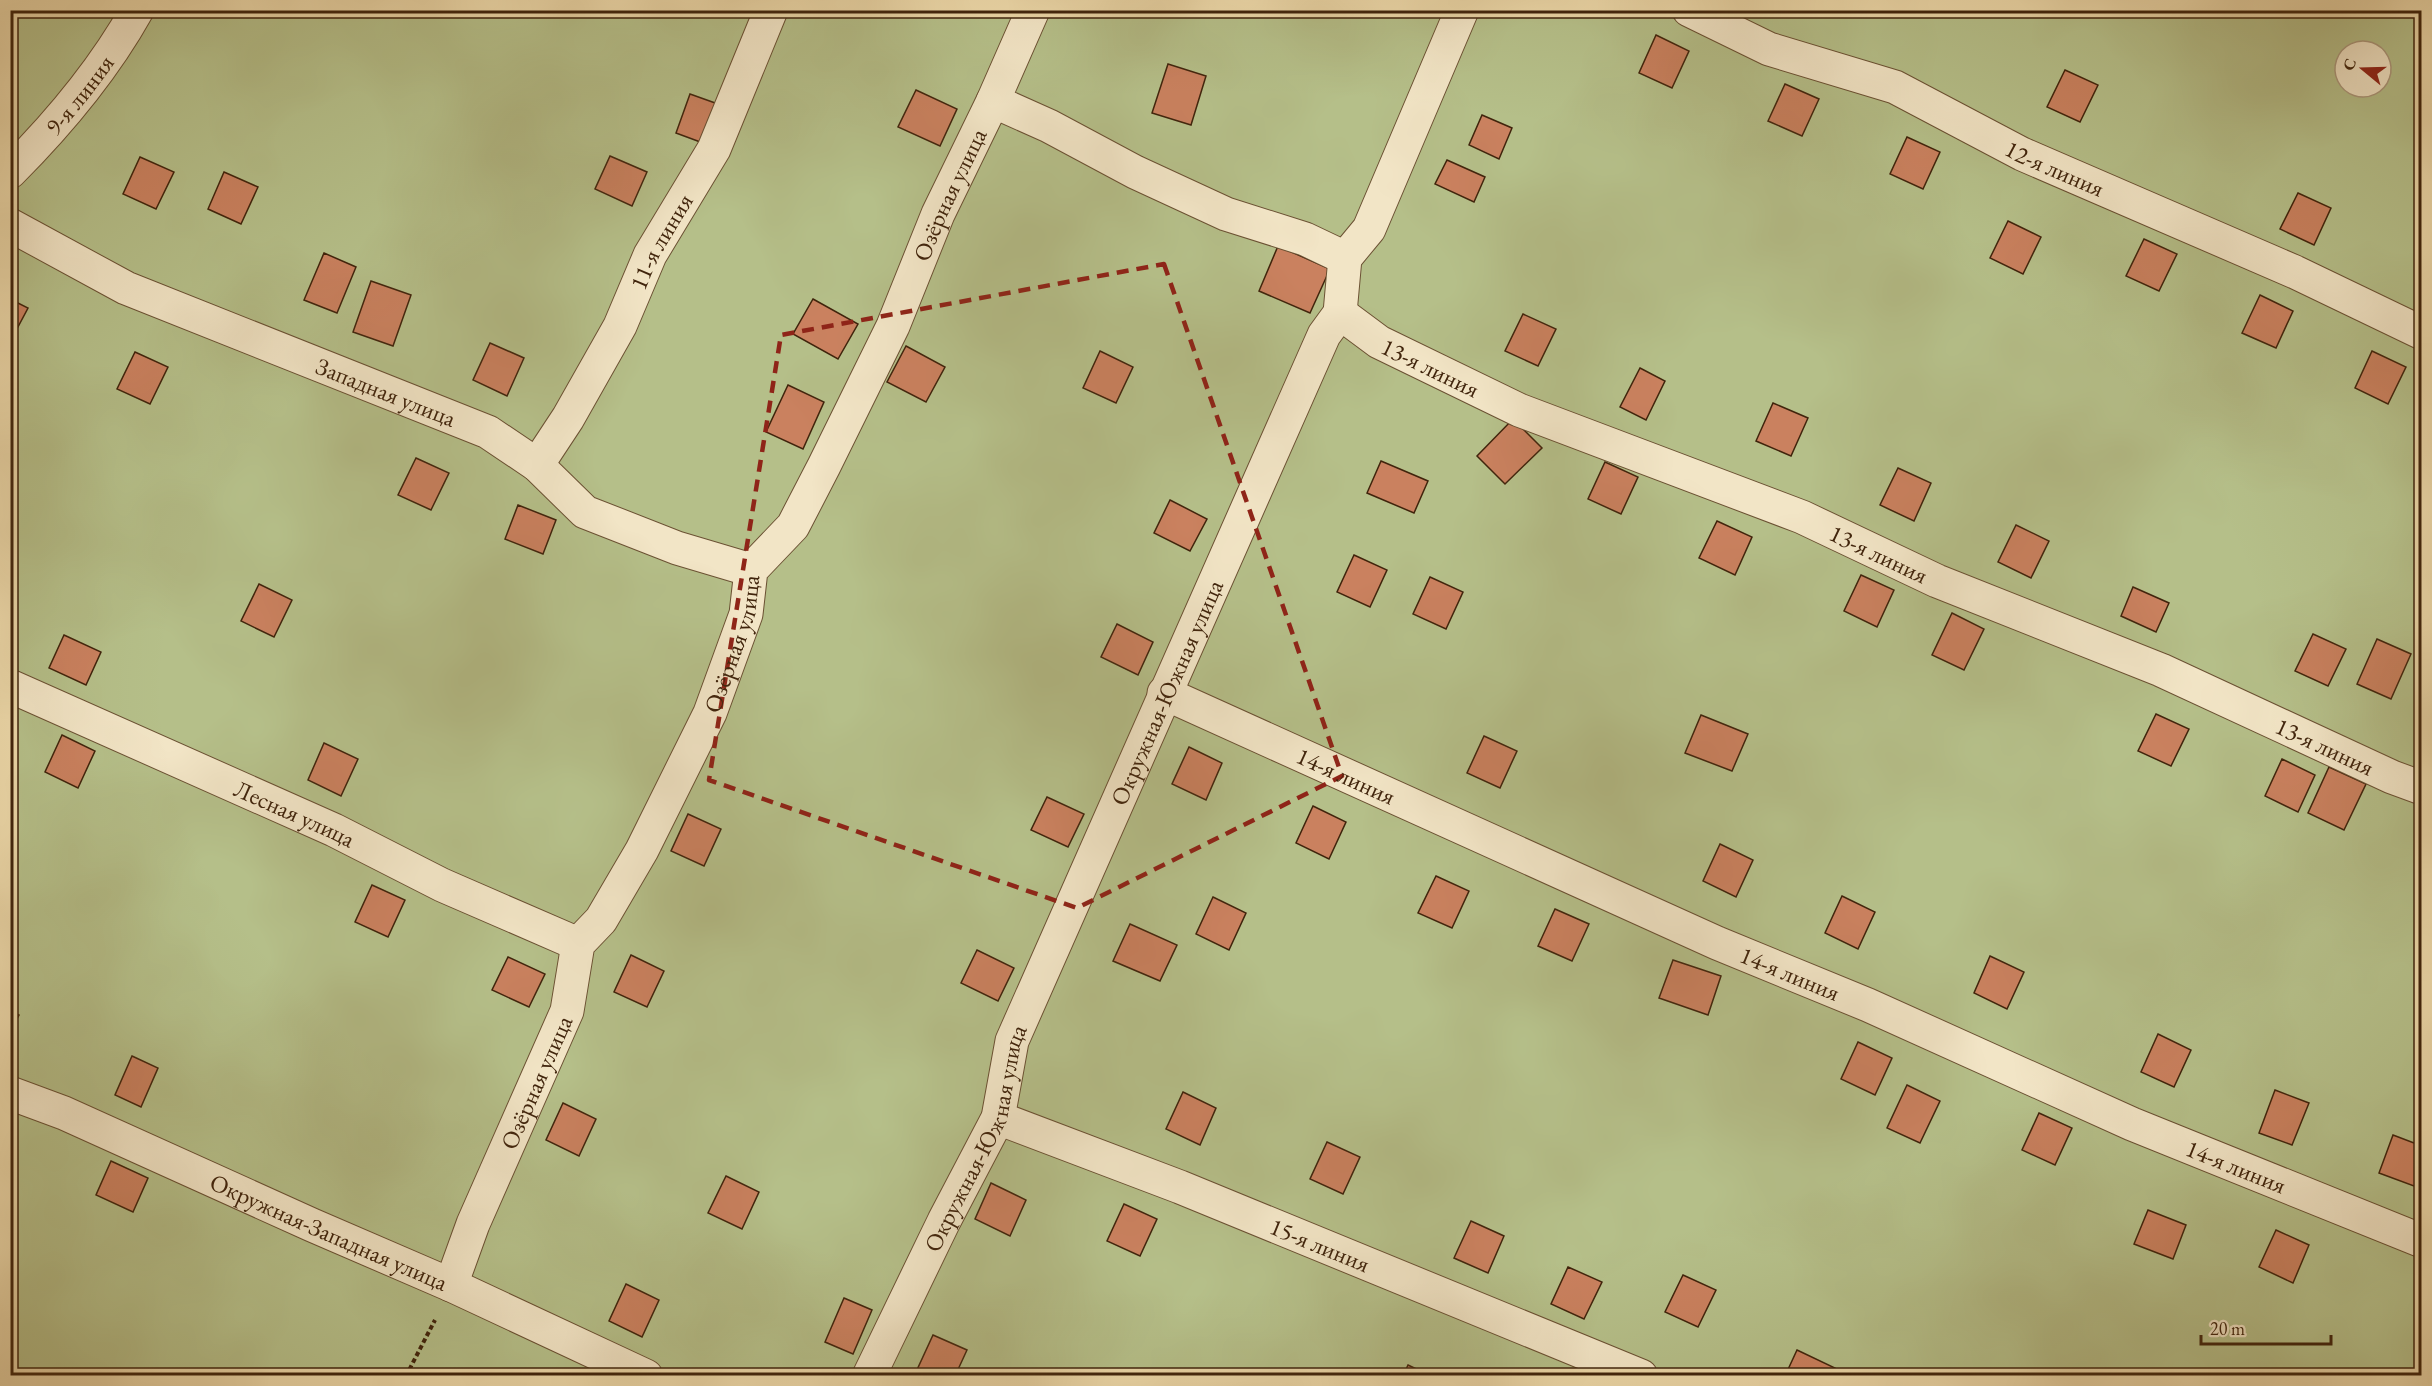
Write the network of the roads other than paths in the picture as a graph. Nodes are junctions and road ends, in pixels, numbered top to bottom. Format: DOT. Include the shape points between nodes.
graph roads {
  1 [pos="136,10"];
  2 [pos="771,10"];
  3 [pos="1033,10"];
  4 [pos="1462,10"];
  5 [pos="1689,10"];
  6 [pos="993,101"];
  7 [pos="10,172"];
  8 [pos="10,225"];
  9 [pos="1345,258"];
  10 [pos="1340,313"];
  11 [pos="2421,333"];
  12 [pos="537,465"];
  13 [pos="751,570"];
  14 [pos="10,686"];
  15 [pos="1164,693"];
  16 [pos="2421,788"];
  17 [pos="578,944"];
  18 [pos="10,1093"];
  19 [pos="998,1118"];
  20 [pos="2421,1241"];
  21 [pos="452,1285"];
  22 [pos="646,1376"];
  23 [pos="869,1376"];
  24 [pos="1641,1376"];
  1 -- 7 [label="street, 9-я линия" via="69,110"];
  2 -- 12 [label="street, 11-я линия" via="714,149 650,255 620,326"];
  3 -- 6 [label="street, Озёрная улица"];
  4 -- 9 [label="street" via="1369,229"];
  5 -- 11 [label="street, 12-я линия" via="1769,49 1894,87 2022,154 2295,272"];
  6 -- 9 [label="street" via="1226,214 1305,239"];
  6 -- 13 [label="street, Озёрная улица" via="938,214 893,326 824,466 793,526"];
  8 -- 12 [label="street, Западная улица" via="126,288 488,432"];
  9 -- 10 [label="street, Окружная-Южная улица"];
  10 -- 15 [label="street, Окружная-Южная улица" via="1324,335"];
  10 -- 16 [label="street, 13-я линия" via="1379,342 1519,410 1802,517 1937,581 2162,670"];
  12 -- 13 [label="street, Западная улица" via="585,512 677,548"];
  13 -- 17 [label="street, Озёрная улица" via="746,614 710,713 642,850 601,920"];
  14 -- 17 [label="street, Лесная улица"];
  15 -- 19 [label="street, Окружная-Южная улица" via="1090,870 1012,1041"];
  15 -- 20 [label="street, 14-я линия" via="1717,943 1868,1005 2132,1124"];
  17 -- 21 [label="street, Озёрная улица" via="567,1011 473,1224"];
  18 -- 21 [label="street, Окружная-Западная улица" via="64,1113"];
  19 -- 23 [label="street, Окружная-Южная улица"];
  19 -- 24 [label="street, 15-я линия" via="1180,1187"];
  21 -- 22 [label="street, Окружная-Западная улица"];
}
